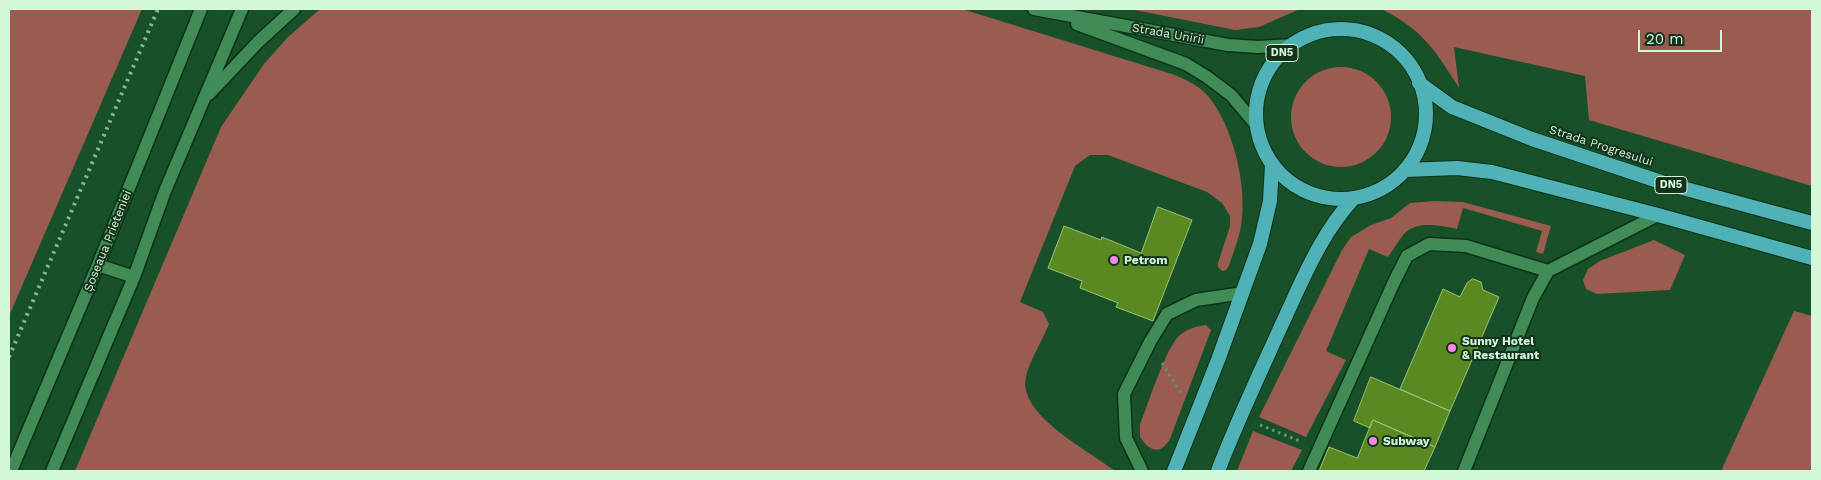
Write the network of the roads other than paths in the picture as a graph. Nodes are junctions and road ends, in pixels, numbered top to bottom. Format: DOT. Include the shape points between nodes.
graph roads {
  1 [pos="201,9"];
  2 [pos="242,9"];
  3 [pos="294,9"];
  4 [pos="1039,10"];
  5 [pos="1292,44"];
  6 [pos="1419,83"];
  7 [pos="203,101"];
  8 [pos="1257,126"];
  9 [pos="1272,165"];
  10 [pos="1405,170"];
  11 [pos="1354,198"];
  12 [pos="1658,215"];
  13 [pos="1812,223"];
  14 [pos="1812,258"];
  15 [pos="98,265"];
  16 [pos="1548,271"];
  17 [pos="134,277"];
  18 [pos="1243,293"];
  19 [pos="11,471"];
  20 [pos="52,471"];
  21 [pos="1142,471"];
  22 [pos="1174,471"];
  23 [pos="1218,471"];
  24 [pos="1309,471"];
  25 [pos="1464,471"];
  1 -- 15 [label="main road, Șoseaua Prieteniei"];
  2 -- 7 [label="main road"];
  3 -- 7 [label="main road"];
  4 -- 5 [label="main road, Strada Unirii" via="1228,46"];
  4 -- 8 [label="main road, Strada Unirii / DN5" via="1186,64 1231,95"];
  5 -- 6 [label="highway, DN5" via="1323,31 1365,33 1395,49 1412,68"];
  5 -- 8 [label="highway, DN5" via="1265,75 1257,100"];
  6 -- 10 [label="highway, DN5" via="1425,124 1418,148"];
  6 -- 13 [label="highway, Strada Progresului / DN5" via="1452,107 1532,139 1664,183"];
  7 -- 17 [label="main road" via="165,191"];
  8 -- 9 [label="highway, DN5"];
  9 -- 11 [label="highway, DN5" via="1305,192 1329,198"];
  9 -- 18 [label="highway, DN5" via="1270,201 1260,244"];
  10 -- 11 [label="highway, DN5" via="1378,191"];
  10 -- 12 [label="highway" via="1457,168 1492,172"];
  11 -- 23 [label="highway" via="1332,224 1302,281"];
  12 -- 14 [label="highway"];
  12 -- 16 [label="main road"];
  15 -- 17 [label="main road"];
  15 -- 19 [label="main road, Șoseaua Prieteniei"];
  16 -- 24 [label="main road" via="1466,246 1429,244 1407,256"];
  16 -- 25 [label="main road" via="1533,298"];
  17 -- 20 [label="main road"];
  18 -- 21 [label="main road" via="1196,300 1168,314 1150,342 1124,394 1126,438"];
  18 -- 22 [label="highway, DN5"];
}
